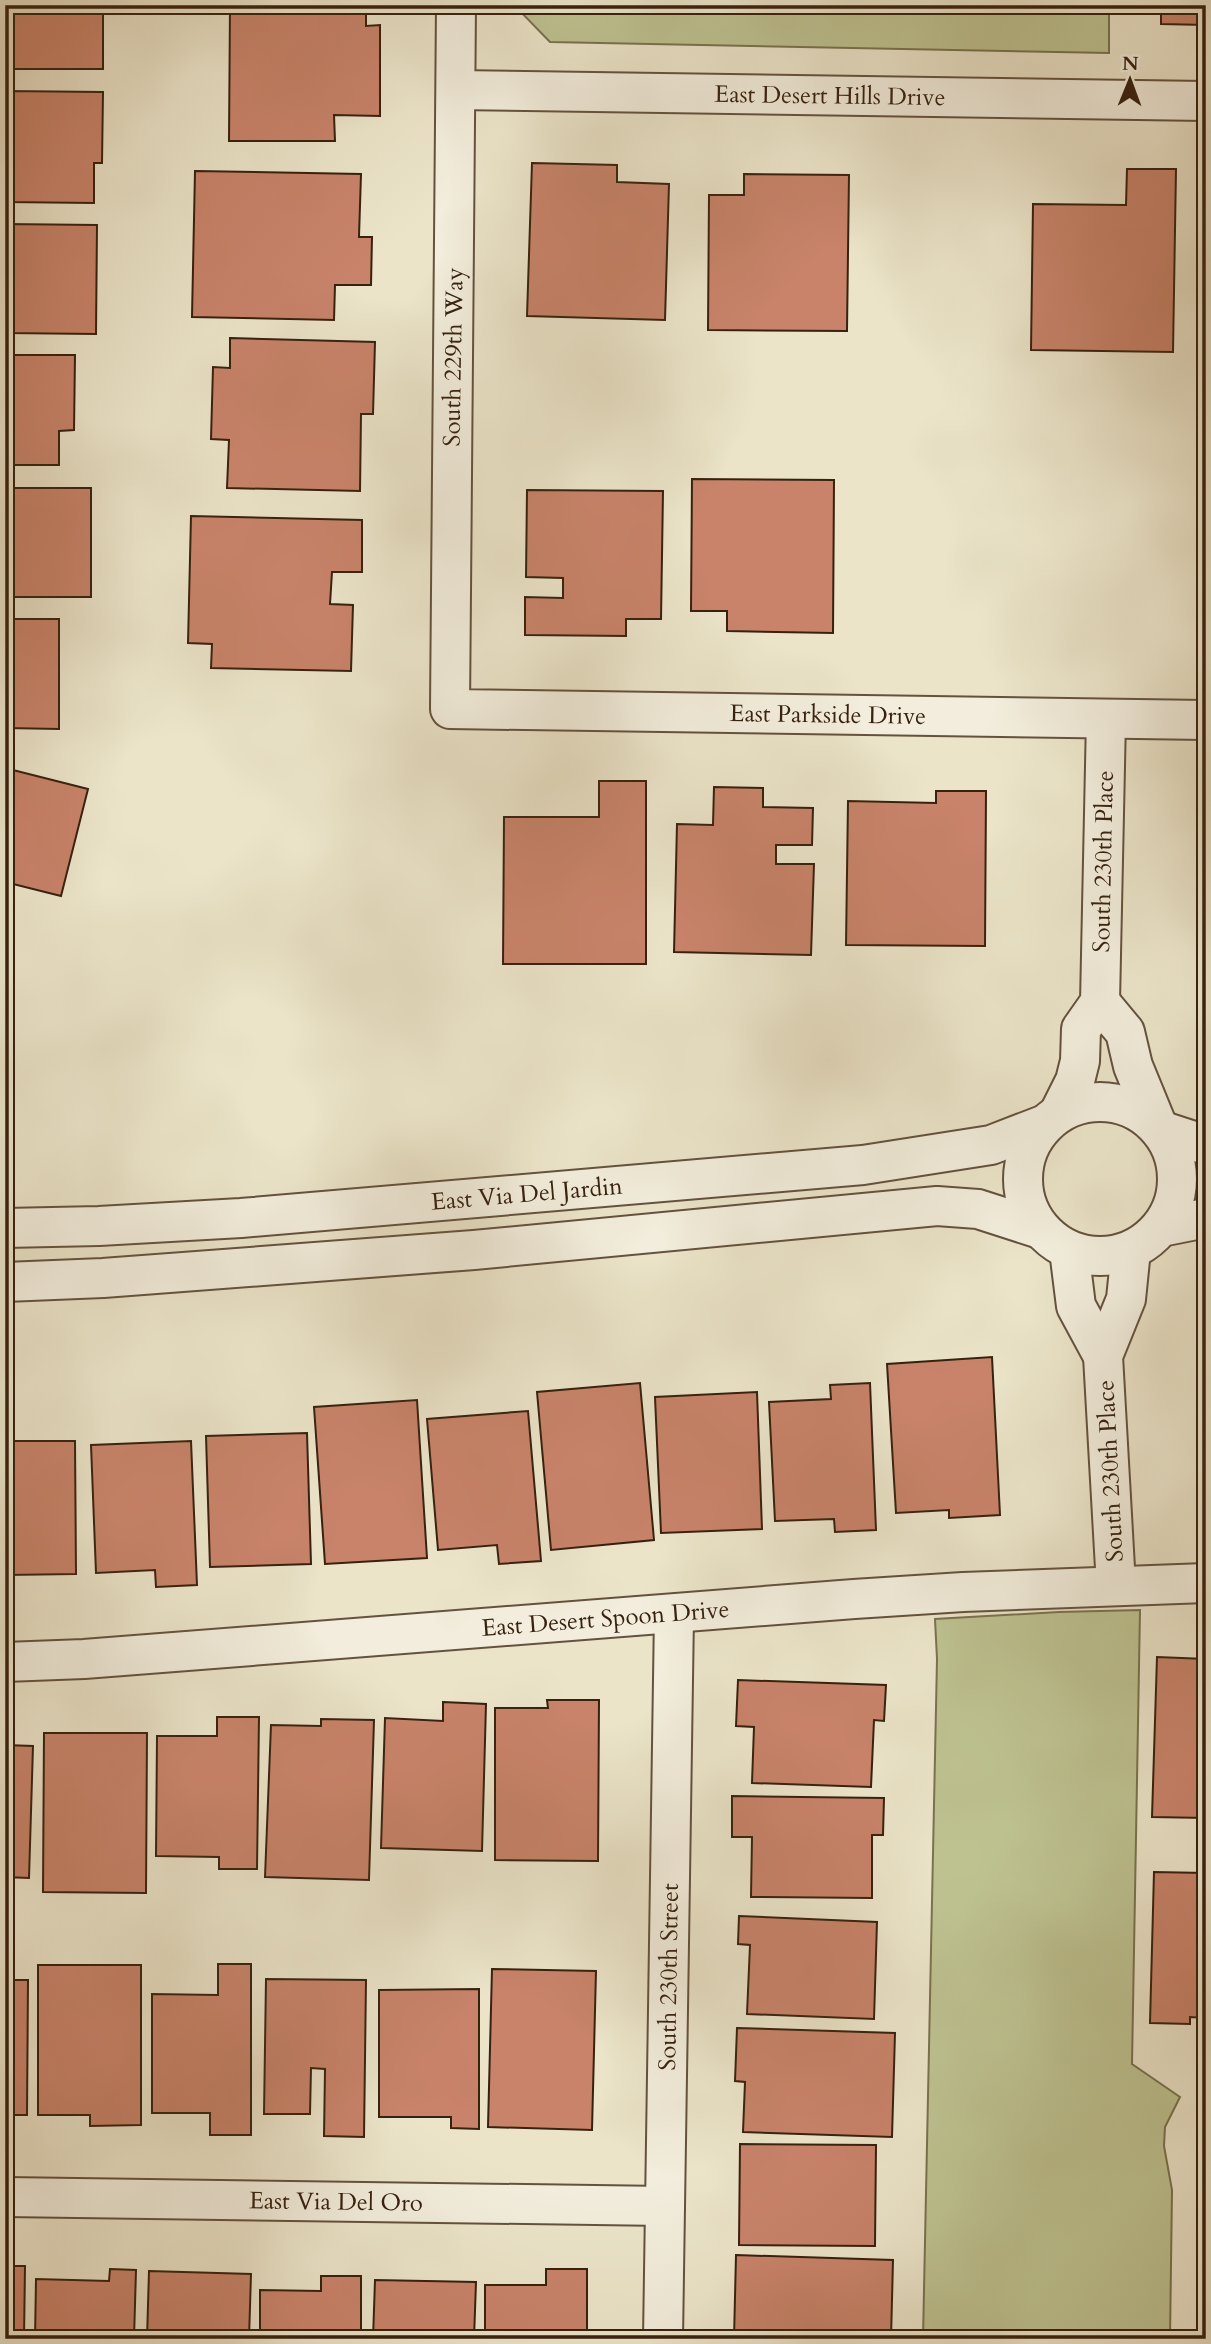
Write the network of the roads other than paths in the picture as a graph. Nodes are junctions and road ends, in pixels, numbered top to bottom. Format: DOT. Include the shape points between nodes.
graph roads {
  1 [pos="456,5"];
  2 [pos="456,90"];
  3 [pos="1206,101"];
  4 [pos="450,709"];
  5 [pos="1106,719"];
  6 [pos="1206,720"];
  7 [pos="1100,1002"];
  8 [pos="1051,1119"];
  9 [pos="1159,1129"];
  10 [pos="1206,1145"];
  11 [pos="1206,1218"];
  12 [pos="1161,1227"];
  13 [pos="5,1228"];
  14 [pos="1055,1239"];
  15 [pos="1131,1250"];
  16 [pos="5,1282"];
  17 [pos="1103,1356"];
  18 [pos="1206,1583"];
  19 [pos="1116,1586"];
  20 [pos="674,1614"];
  21 [pos="5,1662"];
  22 [pos="5,2197"];
  23 [pos="665,2206"];
  24 [pos="663,2339"];
  1 -- 2 [label="street, South 229th Way"];
  2 -- 3 [label="street, East Desert Hills Drive"];
  2 -- 4 [label="street, South 229th Way"];
  4 -- 5 [label="street, East Parkside Drive"];
  5 -- 6 [label="street, East Parkside Drive"];
  5 -- 7 [label="street, South 230th Place"];
  7 -- 8 [label="street" via="1081,1030 1075,1082"];
  7 -- 9 [label="street" via="1125,1032 1133,1066"];
  8 -- 9 [label="street" via="1078,1104 1100,1101 1122,1104"];
  8 -- 13 [label="street, East Via Del Jardin" via="991,1145 863,1166 241,1218"];
  8 -- 14 [label="street" via="1030,1144 1022,1188 1028,1209"];
  9 -- 10 [label="street"];
  9 -- 12 [label="street" via="1177,1168 1177,1189"];
  11 -- 12 [label="street"];
  12 -- 15 [label="street"];
  14 -- 15 [label="street" via="1089,1256"];
  14 -- 16 [label="street" via="978,1209 937,1206 474,1251"];
  14 -- 17 [label="street, South 230th Place" via="1076,1306"];
  15 -- 17 [label="street, South 230th Place" via="1126,1299"];
  17 -- 19 [label="street, South 230th Place"];
  18 -- 19 [label="street, East Desert Spoon Drive"];
  19 -- 20 [label="street, East Desert Spoon Drive" via="854,1599"];
  20 -- 21 [label="street, East Desert Spoon Drive"];
  20 -- 23 [label="street, South 230th Street"];
  22 -- 23 [label="street, East Via Del Oro"];
  23 -- 24 [label="street, South 230th Street"];
}
